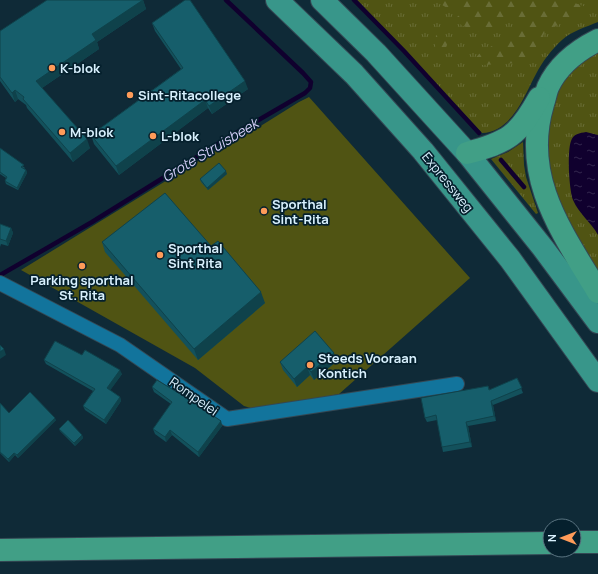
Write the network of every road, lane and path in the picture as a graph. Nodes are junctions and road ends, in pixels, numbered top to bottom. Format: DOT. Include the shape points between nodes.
graph roads {
  1 [pos="278,0"];
  2 [pos="322,0"];
  3 [pos="598,40"];
  4 [pos="547,88"];
  5 [pos="423,151"];
  6 [pos="467,153"];
  7 [pos="0,283"];
  8 [pos="598,292"];
  9 [pos="598,322"];
  10 [pos="598,381"];
  11 [pos="456,384"];
  12 [pos="582,542"];
  13 [pos="598,542"];
  14 [pos="542,543"];
  15 [pos="0,550"];
  1 -- 5 [label="highway, Expressweg" via="354,74"];
  2 -- 6 [label="highway" via="376,53"];
  3 -- 4 [label="highway" via="563,64"];
  4 -- 6 [label="highway" via="521,126 508,138"];
  4 -- 8 [label="highway" via="538,132 537,159 541,180 558,226"];
  5 -- 6 [label="highway"];
  5 -- 10 [label="highway, Expressweg" via="510,259"];
  6 -- 9 [label="highway"];
  7 -- 11 [label="street, Rompelei" via="120,344 226,419"];
  12 -- 13 [label="highway"];
  14 -- 15 [label="highway"];
}
